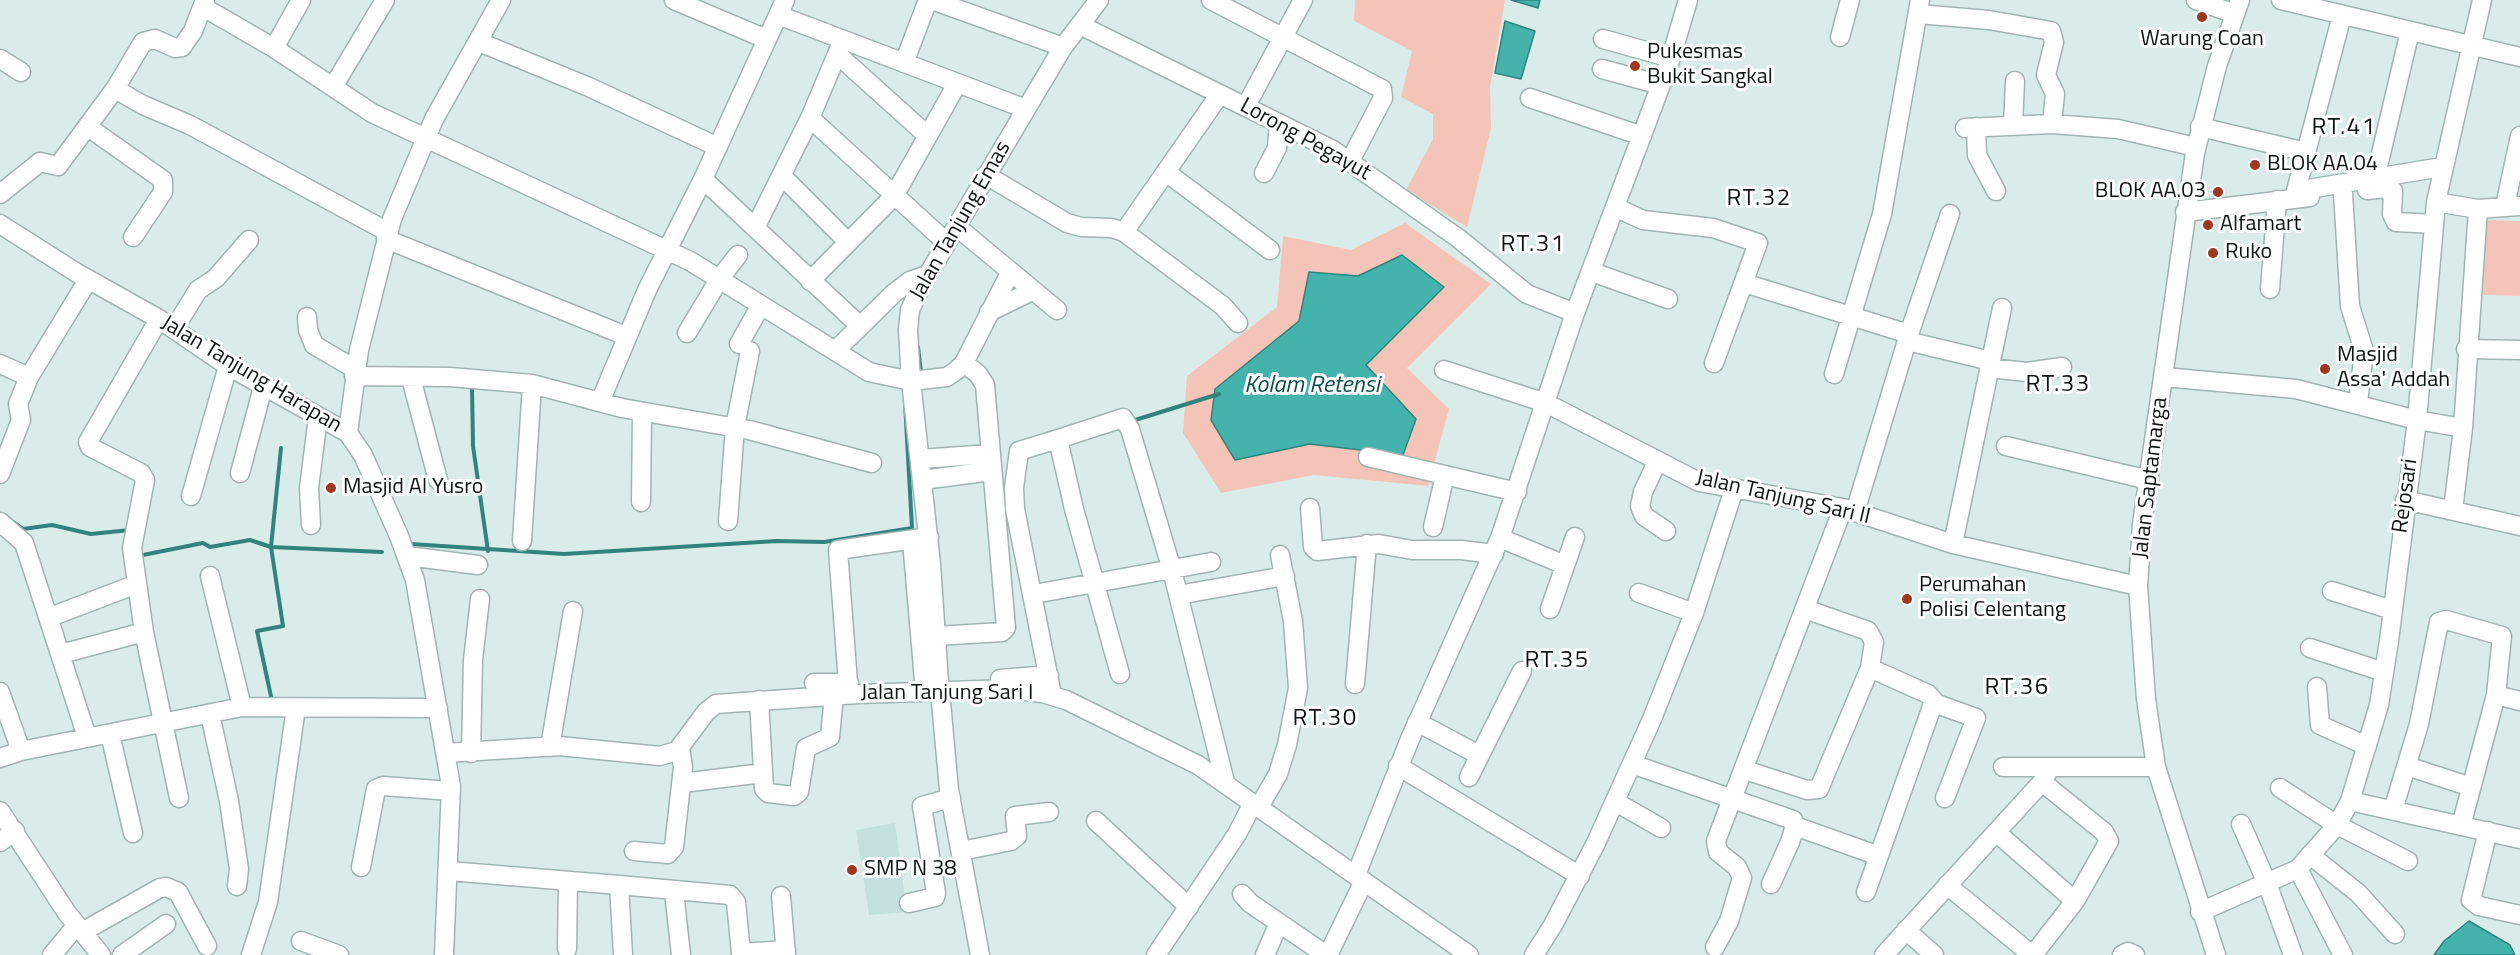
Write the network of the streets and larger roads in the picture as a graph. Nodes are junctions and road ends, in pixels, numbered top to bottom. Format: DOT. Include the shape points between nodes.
graph roads {
  1 [pos="302,0"];
  2 [pos="385,0"];
  3 [pos="501,0"];
  4 [pos="674,0"];
  5 [pos="930,0"];
  6 [pos="1099,0"];
  7 [pos="1211,0"];
  8 [pos="1302,0"];
  9 [pos="1688,0"];
  10 [pos="1850,0"];
  11 [pos="2196,0"];
  12 [pos="2281,0"];
  13 [pos="2482,0"];
  14 [pos="204,3"];
  15 [pos="782,7"];
  16 [pos="973,7"];
  17 [pos="1919,7"];
  18 [pos="2238,7"];
  19 [pos="2342,15"];
  20 [pos="1080,25"];
  21 [pos="2410,31"];
  22 [pos="1284,37"];
  23 [pos="1840,37"];
  24 [pos="766,39"];
  25 [pos="1603,39"];
  26 [pos="479,42"];
  27 [pos="1063,47"];
  28 [pos="2472,47"];
  29 [pos="273,48"];
  30 [pos="840,48"];
  31 [pos="2520,57"];
  32 [pos="1671,58"];
  33 [pos="0,59"];
  34 [pos="904,63"];
  35 [pos="1602,69"];
  36 [pos="21,72"];
  37 [pos="2015,81"];
  38 [pos="957,84"];
  39 [pos="1661,85"];
  40 [pos="333,87"];
  41 [pos="115,89"];
  42 [pos="1220,94"];
  43 [pos="1530,98"];
  44 [pos="1246,106"];
  45 [pos="1026,110"];
  46 [pos="810,118"];
  47 [pos="1279,123"];
  48 [pos="2052,124"];
  49 [pos="2013,126"];
  50 [pos="88,127"];
  51 [pos="2200,127"];
  52 [pos="928,136"];
  53 [pos="1642,136"];
  54 [pos="2520,136"];
  55 [pos="425,138"];
  56 [pos="718,147"];
  57 [pos="2196,147"];
  58 [pos="2306,152"];
  59 [pos="1350,161"];
  60 [pos="2442,167"];
  61 [pos="1166,172"];
  62 [pos="1264,173"];
  63 [pos="987,175"];
  64 [pos="782,176"];
  65 [pos="703,179"];
  66 [pos="2375,179"];
  67 [pos="1996,191"];
  68 [pos="2343,193"];
  69 [pos="0,194"];
  70 [pos="894,196"];
  71 [pos="2277,200"];
  72 [pos="2436,202"];
  73 [pos="2513,206"];
  74 [pos="1617,208"];
  75 [pos="2478,209"];
  76 [pos="2185,212"];
  77 [pos="1950,214"];
  78 [pos="0,224"];
  79 [pos="2434,224"];
  80 [pos="755,228"];
  81 [pos="1124,232"];
  82 [pos="952,234"];
  83 [pos="387,236"];
  84 [pos="133,237"];
  85 [pos="249,240"];
  86 [pos="848,242"];
  87 [pos="667,249"];
  88 [pos="1270,250"];
  89 [pos="738,255"];
  90 [pos="1592,272"];
  91 [pos="1010,273"];
  92 [pos="927,275"];
  93 [pos="720,278"];
  94 [pos="88,280"];
  95 [pos="810,281"];
  96 [pos="1744,283"];
  97 [pos="2270,289"];
  98 [pos="1032,291"];
  99 [pos="1668,299"];
  100 [pos="761,305"];
  101 [pos="2002,308"];
  102 [pos="1057,310"];
  103 [pos="989,312"];
  104 [pos="1575,314"];
  105 [pos="1851,316"];
  106 [pos="307,317"];
  107 [pos="1239,323"];
  108 [pos="166,324"];
  109 [pos="859,325"];
  110 [pos="687,333"];
  111 [pos="626,336"];
  112 [pos="1908,337"];
  113 [pos="2466,349"];
  114 [pos="2520,350"];
  115 [pos="836,351"];
  116 [pos="964,363"];
  117 [pos="1714,363"];
  118 [pos="0,364"];
  119 [pos="1990,365"];
  120 [pos="228,366"];
  121 [pos="2062,367"];
  122 [pos="1444,370"];
  123 [pos="355,373"];
  124 [pos="1834,374"];
  125 [pos="2164,376"];
  126 [pos="29,377"];
  127 [pos="411,378"];
  128 [pos="911,381"];
  129 [pos="532,384"];
  130 [pos="262,387"];
  131 [pos="600,402"];
  132 [pos="1546,403"];
  133 [pos="2358,403"];
  134 [pos="642,412"];
  135 [pos="318,417"];
  136 [pos="2417,420"];
  137 [pos="735,427"];
  138 [pos="2463,428"];
  139 [pos="348,433"];
  140 [pos="1059,444"];
  141 [pos="2006,446"];
  142 [pos="1368,457"];
  143 [pos="991,462"];
  144 [pos="1657,462"];
  145 [pos="872,463"];
  146 [pos="921,469"];
  147 [pos="240,473"];
  148 [pos="0,474"];
  149 [pos="1445,475"];
  150 [pos="438,480"];
  151 [pos="2149,480"];
  152 [pos="1734,489"];
  153 [pos="1517,492"];
  154 [pos="191,496"];
  155 [pos="2404,500"];
  156 [pos="641,502"];
  157 [pos="1310,508"];
  158 [pos="1849,510"];
  159 [pos="2453,510"];
  160 [pos="728,521"];
  161 [pos="0,522"];
  162 [pos="311,525"];
  163 [pos="2520,526"];
  164 [pos="1433,527"];
  165 [pos="1666,531"];
  166 [pos="16,534"];
  167 [pos="1575,537"];
  168 [pos="920,539"];
  169 [pos="522,541"];
  170 [pos="0,544"];
  171 [pos="1367,544"];
  172 [pos="1953,544"];
  173 [pos="1497,546"];
  174 [pos="1281,555"];
  175 [pos="407,556"];
  176 [pos="1211,562"];
  177 [pos="478,565"];
  178 [pos="1565,565"];
  179 [pos="1172,570"];
  180 [pos="210,576"];
  181 [pos="1285,576"];
  182 [pos="137,584"];
  183 [pos="1094,584"];
  184 [pos="2138,586"];
  185 [pos="2332,591"];
  186 [pos="1639,593"];
  187 [pos="1034,594"];
  188 [pos="1178,595"];
  189 [pos="480,598"];
  190 [pos="1550,609"];
  191 [pos="1805,609"];
  192 [pos="2392,610"];
  193 [pos="573,611"];
  194 [pos="1694,613"];
  195 [pos="50,617"];
  196 [pos="144,632"];
  197 [pos="936,636"];
  198 [pos="2310,648"];
  199 [pos="60,654"];
  200 [pos="1870,668"];
  201 [pos="1522,671"];
  202 [pos="2384,672"];
  203 [pos="1120,674"];
  204 [pos="1049,675"];
  205 [pos="814,683"];
  206 [pos="1355,684"];
  207 [pos="932,687"];
  208 [pos="2317,687"];
  209 [pos="841,689"];
  210 [pos="0,692"];
  211 [pos="1052,695"];
  212 [pos="2496,695"];
  213 [pos="759,700"];
  214 [pos="2520,701"];
  215 [pos="1934,703"];
  216 [pos="242,706"];
  217 [pos="296,708"];
  218 [pos="438,708"];
  219 [pos="210,714"];
  220 [pos="1417,722"];
  221 [pos="162,723"];
  222 [pos="110,734"];
  223 [pos="87,737"];
  224 [pos="2367,746"];
  225 [pos="550,747"];
  226 [pos="680,748"];
  227 [pos="21,751"];
  228 [pos="445,753"];
  229 [pos="471,753"];
  230 [pos="1479,755"];
  231 [pos="0,758"];
  232 [pos="1632,764"];
  233 [pos="1398,766"];
  234 [pos="2407,766"];
  235 [pos="2003,767"];
  236 [pos="2156,767"];
  237 [pos="1745,770"];
  238 [pos="763,773"];
  239 [pos="2046,775"];
  240 [pos="1470,777"];
  241 [pos="1225,782"];
  242 [pos="682,783"];
  243 [pos="2471,787"];
  244 [pos="2280,788"];
  245 [pos="451,791"];
  246 [pos="179,798"];
  247 [pos="951,798"];
  248 [pos="1945,798"];
  249 [pos="1733,800"];
  250 [pos="2350,801"];
  251 [pos="1616,802"];
  252 [pos="1256,805"];
  253 [pos="2393,810"];
  254 [pos="0,812"];
  255 [pos="1049,812"];
  256 [pos="1096,820"];
  257 [pos="2241,824"];
  258 [pos="2337,825"];
  259 [pos="1795,826"];
  260 [pos="2461,826"];
  261 [pos="1661,828"];
  262 [pos="15,831"];
  263 [pos="2488,831"];
  264 [pos="1996,832"];
  265 [pos="133,833"];
  266 [pos="2520,839"];
  267 [pos="0,842"];
  268 [pos="634,850"];
  269 [pos="961,851"];
  270 [pos="2310,855"];
  271 [pos="1879,856"];
  272 [pos="2408,861"];
  273 [pos="361,867"];
  274 [pos="2298,869"];
  275 [pos="449,871"];
  276 [pos="1580,876"];
  277 [pos="1360,878"];
  278 [pos="568,881"];
  279 [pos="2267,883"];
  280 [pos="1771,884"];
  281 [pos="619,885"];
  282 [pos="1947,885"];
  283 [pos="237,886"];
  284 [pos="674,892"];
  285 [pos="1866,892"];
  286 [pos="1242,894"];
  287 [pos="781,896"];
  288 [pos="2075,901"];
  289 [pos="909,903"];
  290 [pos="1189,907"];
  291 [pos="2200,912"];
  292 [pos="2520,915"];
  293 [pos="1279,923"];
  294 [pos="166,924"];
  295 [pos="79,929"];
  296 [pos="1906,930"];
  297 [pos="2395,934"];
  298 [pos="301,941"];
  299 [pos="207,946"];
  300 [pos="1715,947"];
  301 [pos="567,948"];
  302 [pos="786,953"];
  303 [pos="52,955"];
  304 [pos="101,955"];
  305 [pos="122,955"];
  306 [pos="251,955"];
  307 [pos="339,955"];
  308 [pos="444,955"];
  309 [pos="623,955"];
  310 [pos="681,955"];
  311 [pos="980,955"];
  312 [pos="1156,955"];
  313 [pos="1265,955"];
  314 [pos="1327,955"];
  315 [pos="1469,955"];
  316 [pos="1534,955"];
  317 [pos="1884,955"];
  318 [pos="1934,955"];
  319 [pos="2033,955"];
  320 [pos="2122,955"];
  321 [pos="2135,955"];
  322 [pos="2216,955"];
  323 [pos="2294,955"];
  324 [pos="2343,955"];
  1 -- 29 [label="street"];
  2 -- 40 [label="street"];
  3 -- 26 [label="street"];
  4 -- 24 [label="street"];
  5 -- 16 [label="street"];
  5 -- 34 [label="street"];
  6 -- 20 [label="street, Jalan Tanjung Emas"];
  7 -- 22 [label="street"];
  8 -- 22 [label="street"];
  9 -- 32 [label="street"];
  10 -- 23 [label="street"];
  11 -- 18 [label="street"];
  12 -- 19 [label="street"];
  13 -- 28 [label="street, Rejosari"];
  14 -- 29 [label="street"];
  14 -- 41 [label="street" via="185,45 175,48 162,41 143,42"];
  15 -- 24 [label="street"];
  15 -- 30 [label="street"];
  16 -- 27 [label="street"];
  17 -- 48 [label="street" via="2051,31 2054,42 2046,75 2055,94"];
  17 -- 105 [label="street" via="1882,214"];
  18 -- 51 [label="street, Jalan Saptamarga"];
  19 -- 21 [label="street"];
  19 -- 58 [label="street"];
  20 -- 27 [label="street, Jalan Tanjung Emas"];
  20 -- 42 [label="street, Lorong Pegayut"];
  21 -- 28 [label="street"];
  21 -- 66 [label="street"];
  22 -- 44 [label="street"];
  22 -- 59 [label="street" via="1383,91"];
  24 -- 56 [label="street"];
  25 -- 32 [label="street"];
  26 -- 55 [label="street"];
  26 -- 56 [label="street" via="589,87"];
  27 -- 45 [label="street, Jalan Tanjung Emas"];
  28 -- 31 [label="street"];
  28 -- 60 [label="street, Rejosari"];
  29 -- 40 [label="street"];
  30 -- 34 [label="street"];
  30 -- 46 [label="street"];
  30 -- 52 [label="street"];
  32 -- 39 [label="street"];
  33 -- 36 [label="street"];
  34 -- 38 [label="street"];
  35 -- 39 [label="street"];
  37 -- 49 [label="street"];
  38 -- 45 [label="street"];
  38 -- 52 [label="street"];
  39 -- 53 [label="street"];
  40 -- 55 [label="street" via="372,113"];
  41 -- 50 [label="street"];
  41 -- 83 [label="street" via="190,125"];
  42 -- 44 [label="street, Lorong Pegayut"];
  42 -- 61 [label="street"];
  43 -- 53 [label="street"];
  44 -- 47 [label="street, Lorong Pegayut"];
  45 -- 63 [label="street, Jalan Tanjung Emas"];
  46 -- 64 [label="street"];
  46 -- 70 [label="street"];
  47 -- 59 [label="street, Lorong Pegayut"];
  47 -- 62 [label="street" via="1277,148"];
  48 -- 49 [label="street"];
  48 -- 57 [label="street" via="2118,129"];
  49 -- 67 [label="street" via="1970,127 1977,155"];
  50 -- 69 [label="street" via="58,166 34,164"];
  50 -- 84 [label="street" via="163,180 163,192"];
  51 -- 57 [label="street, Jalan Saptamarga"];
  51 -- 58 [label="street"];
  52 -- 70 [label="street"];
  53 -- 74 [label="street"];
  54 -- 73 [label="street"];
  55 -- 83 [label="street"];
  55 -- 87 [label="street"];
  56 -- 65 [label="street"];
  57 -- 76 [label="street, Jalan Saptamarga"];
  58 -- 66 [label="street" via="2296,191"];
  59 -- 104 [label="street, Lorong Pegayut" via="1465,243 1527,294"];
  60 -- 66 [label="street"];
  60 -- 72 [label="street, Rejosari"];
  61 -- 81 [label="street"];
  61 -- 88 [label="street"];
  63 -- 81 [label="street" via="1067,223"];
  63 -- 82 [label="street, Jalan Tanjung Emas"];
  64 -- 80 [label="street"];
  64 -- 86 [label="street"];
  65 -- 80 [label="street"];
  65 -- 87 [label="street"];
  68 -- 71 [label="street"];
  68 -- 79 [label="street" via="2387,188 2393,191 2392,214 2396,222"];
  68 -- 133 [label="street" via="2349,296 2364,351"];
  70 -- 82 [label="street"];
  70 -- 86 [label="street"];
  71 -- 76 [label="street"];
  71 -- 97 [label="street"];
  72 -- 75 [label="street"];
  72 -- 79 [label="street, Rejosari"];
  73 -- 75 [label="street"];
  74 -- 90 [label="street"];
  74 -- 96 [label="street" via="1643,220 1713,228 1758,243"];
  75 -- 113 [label="street"];
  76 -- 125 [label="street, Jalan Saptamarga"];
  77 -- 112 [label="street"];
  78 -- 94 [label="street, Jalan Tanjung Harapan"];
  79 -- 136 [label="street, Rejosari"];
  80 -- 95 [label="street"];
  81 -- 107 [label="street" via="1223,306"];
  82 -- 91 [label="street"];
  82 -- 92 [label="street, Jalan Tanjung Emas"];
  83 -- 111 [label="street"];
  83 -- 123 [label="street"];
  85 -- 108 [label="street" via="216,278 198,290"];
  86 -- 95 [label="street"];
  87 -- 93 [label="street"];
  87 -- 111 [label="street"];
  89 -- 93 [label="street"];
  90 -- 99 [label="street"];
  90 -- 104 [label="street"];
  91 -- 98 [label="street"];
  91 -- 103 [label="street"];
  92 -- 109 [label="street" via="903,286"];
  92 -- 128 [label="street, Jalan Tanjung Emas" via="909,316"];
  93 -- 100 [label="street"];
  93 -- 110 [label="street"];
  94 -- 108 [label="street, Jalan Tanjung Harapan"];
  94 -- 126 [label="street"];
  95 -- 109 [label="street"];
  96 -- 105 [label="street"];
  96 -- 117 [label="street"];
  98 -- 102 [label="street"];
  98 -- 103 [label="street"];
  100 -- 115 [label="street"];
  100 -- 137 [label="street" via="744,347"];
  101 -- 119 [label="street"];
  103 -- 116 [label="street"];
  104 -- 132 [label="street"];
  105 -- 112 [label="street"];
  105 -- 124 [label="street"];
  106 -- 123 [label="street" via="314,345"];
  108 -- 120 [label="street, Jalan Tanjung Harapan"];
  108 -- 182 [label="street" via="88,442 90,447 144,476 134,536"];
  109 -- 115 [label="street"];
  111 -- 131 [label="street"];
  112 -- 119 [label="street"];
  112 -- 158 [label="street"];
  113 -- 114 [label="street"];
  113 -- 138 [label="street"];
  115 -- 128 [label="street" via="869,372"];
  116 -- 128 [label="street" via="947,376"];
  116 -- 143 [label="street" via="985,385"];
  118 -- 126 [label="street"];
  119 -- 121 [label="street" via="2027,372"];
  119 -- 172 [label="street"];
  120 -- 130 [label="street, Jalan Tanjung Harapan"];
  120 -- 154 [label="street"];
  122 -- 132 [label="street, Jalan Tanjung Sari II"];
  123 -- 127 [label="street"];
  123 -- 139 [label="street"];
  125 -- 133 [label="street" via="2280,386"];
  125 -- 151 [label="street, Jalan Saptamarga"];
  126 -- 148 [label="street" via="18,404 21,420"];
  127 -- 129 [label="street"];
  127 -- 150 [label="street"];
  128 -- 146 [label="street, Jalan Tanjung Emas"];
  129 -- 131 [label="street"];
  129 -- 169 [label="street"];
  130 -- 135 [label="street, Jalan Tanjung Harapan"];
  130 -- 147 [label="street"];
  131 -- 134 [label="street"];
  132 -- 144 [label="street, Jalan Tanjung Sari II"];
  132 -- 153 [label="street"];
  133 -- 136 [label="street"];
  134 -- 137 [label="street"];
  134 -- 156 [label="street"];
  135 -- 139 [label="street, Jalan Tanjung Harapan"];
  135 -- 162 [label="street" via="309,488"];
  136 -- 138 [label="street"];
  136 -- 155 [label="street, Rejosari"];
  137 -- 145 [label="street"];
  137 -- 160 [label="street"];
  138 -- 159 [label="street"];
  139 -- 175 [label="street, Jalan Tanjung Harapan" via="363,455"];
  140 -- 179 [label="street" via="1121,418 1128,425"];
  140 -- 183 [label="street"];
  140 -- 187 [label="street" via="1021,450 1017,461 1013,498"];
  141 -- 151 [label="street"];
  142 -- 149 [label="street"];
  143 -- 146 [label="street"];
  143 -- 197 [label="street" via="1006,628 1002,632"];
  144 -- 152 [label="street, Jalan Tanjung Sari II" via="1699,482"];
  144 -- 165 [label="street" via="1640,506 1644,516"];
  146 -- 168 [label="street, Jalan Tanjung Emas"];
  149 -- 153 [label="street"];
  149 -- 164 [label="street"];
  151 -- 184 [label="street, Jalan Saptamarga"];
  152 -- 158 [label="street, Jalan Tanjung Sari II"];
  152 -- 194 [label="street"];
  153 -- 173 [label="street"];
  155 -- 159 [label="street"];
  155 -- 192 [label="street, Rejosari"];
  157 -- 171 [label="street" via="1315,550"];
  158 -- 172 [label="street, Jalan Tanjung Sari II"];
  158 -- 191 [label="street"];
  159 -- 163 [label="street"];
  161 -- 166 [label="street"];
  166 -- 170 [label="street"];
  166 -- 195 [label="street" via="24,543"];
  167 -- 178 [label="street"];
  168 -- 197 [label="street, Jalan Tanjung Emas"];
  168 -- 207 [label="street"];
  168 -- 209 [label="street" via="838,550"];
  171 -- 173 [label="street" via="1412,550"];
  171 -- 206 [label="street"];
  172 -- 184 [label="street, Jalan Tanjung Sari II"];
  173 -- 178 [label="street"];
  173 -- 220 [label="street"];
  174 -- 181 [label="street"];
  175 -- 177 [label="street"];
  175 -- 218 [label="street, Jalan Tanjung Harapan" via="417,589"];
  176 -- 179 [label="street"];
  178 -- 190 [label="street"];
  179 -- 183 [label="street"];
  179 -- 188 [label="street"];
  180 -- 216 [label="street"];
  181 -- 188 [label="street"];
  181 -- 252 [label="street" via="1298,666 1295,713 1278,774"];
  182 -- 195 [label="street"];
  182 -- 196 [label="street"];
  183 -- 187 [label="street"];
  183 -- 203 [label="street"];
  184 -- 236 [label="street, Jalan Saptamarga" via="2146,699"];
  185 -- 192 [label="street"];
  186 -- 194 [label="street"];
  187 -- 204 [label="street"];
  188 -- 241 [label="street"];
  189 -- 229 [label="street" via="472,660"];
  191 -- 200 [label="street" via="1868,631 1874,642"];
  191 -- 237 [label="street"];
  192 -- 202 [label="street, Rejosari"];
  193 -- 225 [label="street"];
  194 -- 232 [label="street"];
  195 -- 199 [label="street"];
  196 -- 199 [label="street"];
  196 -- 221 [label="street"];
  197 -- 207 [label="street, Jalan Tanjung Emas"];
  198 -- 202 [label="street"];
  199 -- 223 [label="street"];
  200 -- 215 [label="street" via="1928,694"];
  200 -- 237 [label="street" via="1820,789 1807,790"];
  201 -- 230 [label="street"];
  202 -- 224 [label="street, Rejosari"];
  204 -- 207 [label="street"];
  204 -- 211 [label="street"];
  205 -- 209 [label="street"];
  207 -- 209 [label="street, Jalan Tanjung Sari I"];
  207 -- 211 [label="street, Jalan Tanjung Sari I" via="1010,689"];
  207 -- 247 [label="street"];
  208 -- 224 [label="street" via="2320,724"];
  209 -- 213 [label="street, Jalan Tanjung Sari I"];
  209 -- 238 [label="street" via="830,737 806,748 797,795 767,792"];
  210 -- 227 [label="street"];
  211 -- 241 [label="street, Jalan Tanjung Sari I" via="1198,765"];
  212 -- 214 [label="street"];
  212 -- 234 [label="street" via="2502,636 2441,620"];
  212 -- 243 [label="street"];
  213 -- 226 [label="street, Jalan Tanjung Sari I" via="712,706"];
  213 -- 238 [label="street"];
  215 -- 248 [label="street" via="1976,718"];
  215 -- 271 [label="street"];
  216 -- 217 [label="street"];
  216 -- 219 [label="street"];
  217 -- 218 [label="street"];
  217 -- 306 [label="street" via="268,902"];
  218 -- 228 [label="street, Jalan Tanjung Harapan"];
  219 -- 221 [label="street"];
  219 -- 283 [label="street" via="231,813 239,869"];
  220 -- 230 [label="street"];
  220 -- 233 [label="street"];
  221 -- 222 [label="street"];
  221 -- 246 [label="street"];
  222 -- 223 [label="street"];
  222 -- 265 [label="street"];
  223 -- 227 [label="street"];
  224 -- 250 [label="street, Rejosari"];
  225 -- 226 [label="street" via="660,756"];
  225 -- 229 [label="street"];
  226 -- 242 [label="street"];
  227 -- 231 [label="street"];
  228 -- 229 [label="street"];
  228 -- 245 [label="street, Jalan Tanjung Harapan"];
  230 -- 240 [label="street"];
  232 -- 249 [label="street"];
  232 -- 251 [label="street"];
  233 -- 276 [label="street"];
  233 -- 277 [label="street"];
  234 -- 243 [label="street"];
  234 -- 253 [label="street"];
  235 -- 239 [label="street"];
  236 -- 239 [label="street"];
  236 -- 291 [label="street, Jalan Saptamarga"];
  237 -- 249 [label="street"];
  238 -- 242 [label="street"];
  239 -- 264 [label="street"];
  239 -- 288 [label="street" via="2108,838 2108,847"];
  241 -- 252 [label="street, Jalan Tanjung Sari I"];
  242 -- 268 [label="street" via="671,852"];
  243 -- 260 [label="street"];
  244 -- 258 [label="street"];
  245 -- 273 [label="street" via="383,786 376,789"];
  245 -- 275 [label="street, Jalan Tanjung Harapan"];
  247 -- 269 [label="street"];
  247 -- 289 [label="street" via="921,807 936,893 935,897"];
  249 -- 259 [label="street" via="1790,818"];
  249 -- 300 [label="street" via="1716,848 1737,867 1741,885"];
  250 -- 253 [label="street"];
  250 -- 258 [label="street, Rejosari"];
  251 -- 261 [label="street"];
  251 -- 276 [label="street"];
  252 -- 277 [label="street, Jalan Tanjung Sari I"];
  252 -- 290 [label="street"];
  253 -- 260 [label="street"];
  254 -- 262 [label="street"];
  255 -- 269 [label="street" via="1015,816 1017,836 1011,841"];
  256 -- 290 [label="street"];
  257 -- 279 [label="street"];
  258 -- 270 [label="street, Rejosari"];
  258 -- 272 [label="street"];
  259 -- 271 [label="street"];
  259 -- 280 [label="street"];
  260 -- 263 [label="street"];
  262 -- 267 [label="street"];
  262 -- 295 [label="street"];
  263 -- 266 [label="street"];
  263 -- 292 [label="street" via="2471,900 2479,906"];
  264 -- 282 [label="street"];
  264 -- 288 [label="street"];
  269 -- 311 [label="street"];
  270 -- 274 [label="street, Rejosari"];
  270 -- 297 [label="street" via="2358,893"];
  271 -- 285 [label="street"];
  274 -- 279 [label="street, Rejosari"];
  274 -- 324 [label="street"];
  275 -- 278 [label="street"];
  275 -- 308 [label="street, Jalan Tanjung Harapan"];
  276 -- 316 [label="street"];
  277 -- 314 [label="street"];
  277 -- 315 [label="street, Jalan Tanjung Sari I"];
  278 -- 281 [label="street"];
  278 -- 301 [label="street"];
  279 -- 291 [label="street, Rejosari"];
  279 -- 323 [label="street"];
  281 -- 284 [label="street"];
  281 -- 309 [label="street"];
  282 -- 296 [label="street"];
  282 -- 319 [label="street"];
  284 -- 302 [label="street" via="727,894 735,899 741,953"];
  284 -- 310 [label="street"];
  286 -- 293 [label="street"];
  287 -- 302 [label="street"];
  288 -- 319 [label="street"];
  290 -- 312 [label="street"];
  291 -- 322 [label="street, Jalan Saptamarga"];
  293 -- 313 [label="street"];
  293 -- 314 [label="street"];
  294 -- 305 [label="street"];
  295 -- 299 [label="street" via="166,887 178,892"];
  295 -- 303 [label="street"];
  295 -- 304 [label="street"];
  296 -- 317 [label="street"];
  296 -- 318 [label="street"];
  298 -- 307 [label="street"];
  320 -- 321 [label="street"];
}
